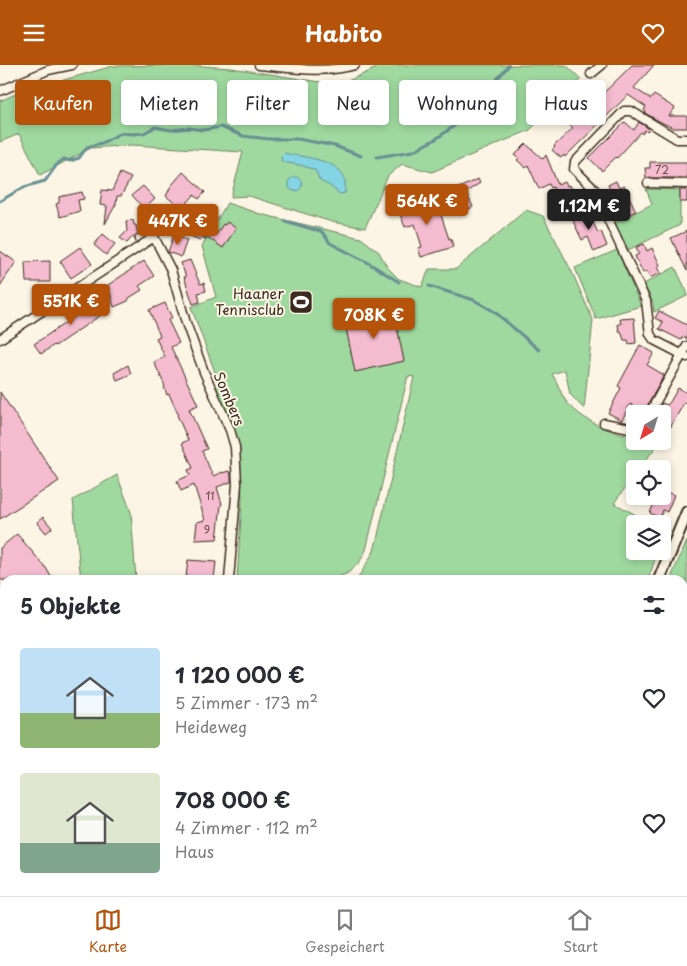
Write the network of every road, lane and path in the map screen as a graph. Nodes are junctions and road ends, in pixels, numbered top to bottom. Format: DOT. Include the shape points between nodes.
graph roads {
  1 [pos="72,65"];
  2 [pos="259,65"];
  3 [pos="355,65"];
  4 [pos="602,65"];
  5 [pos="592,73"];
  6 [pos="0,91"];
  7 [pos="687,139"];
  8 [pos="648,183"];
  9 [pos="687,184"];
  10 [pos="0,339"];
  11 [pos="687,346"];
  12 [pos="685,356"];
  13 [pos="655,405"];
  14 [pos="604,423"];
  15 [pos="626,427"];
  16 [pos="687,512"];
  17 [pos="229,575"];
  18 [pos="661,575"];
  1 -- 6 [label="street" via="48,70"];
  2 -- 3 [label="street" via="318,69"];
  4 -- 5 [label="street"];
  7 -- 12 [label="street" via="676,139 631,111 624,111 575,162 574,169 594,189 646,301 650,334 654,340"];
  8 -- 9 [label="street"];
  10 -- 17 [label="street, Sombers" via="154,237 171,270 186,323 235,447 237,484"];
  11 -- 12 [label="street"];
  12 -- 13 [label="street"];
  14 -- 15 [label="street"];
  16 -- 18 [label="main road"];
}
